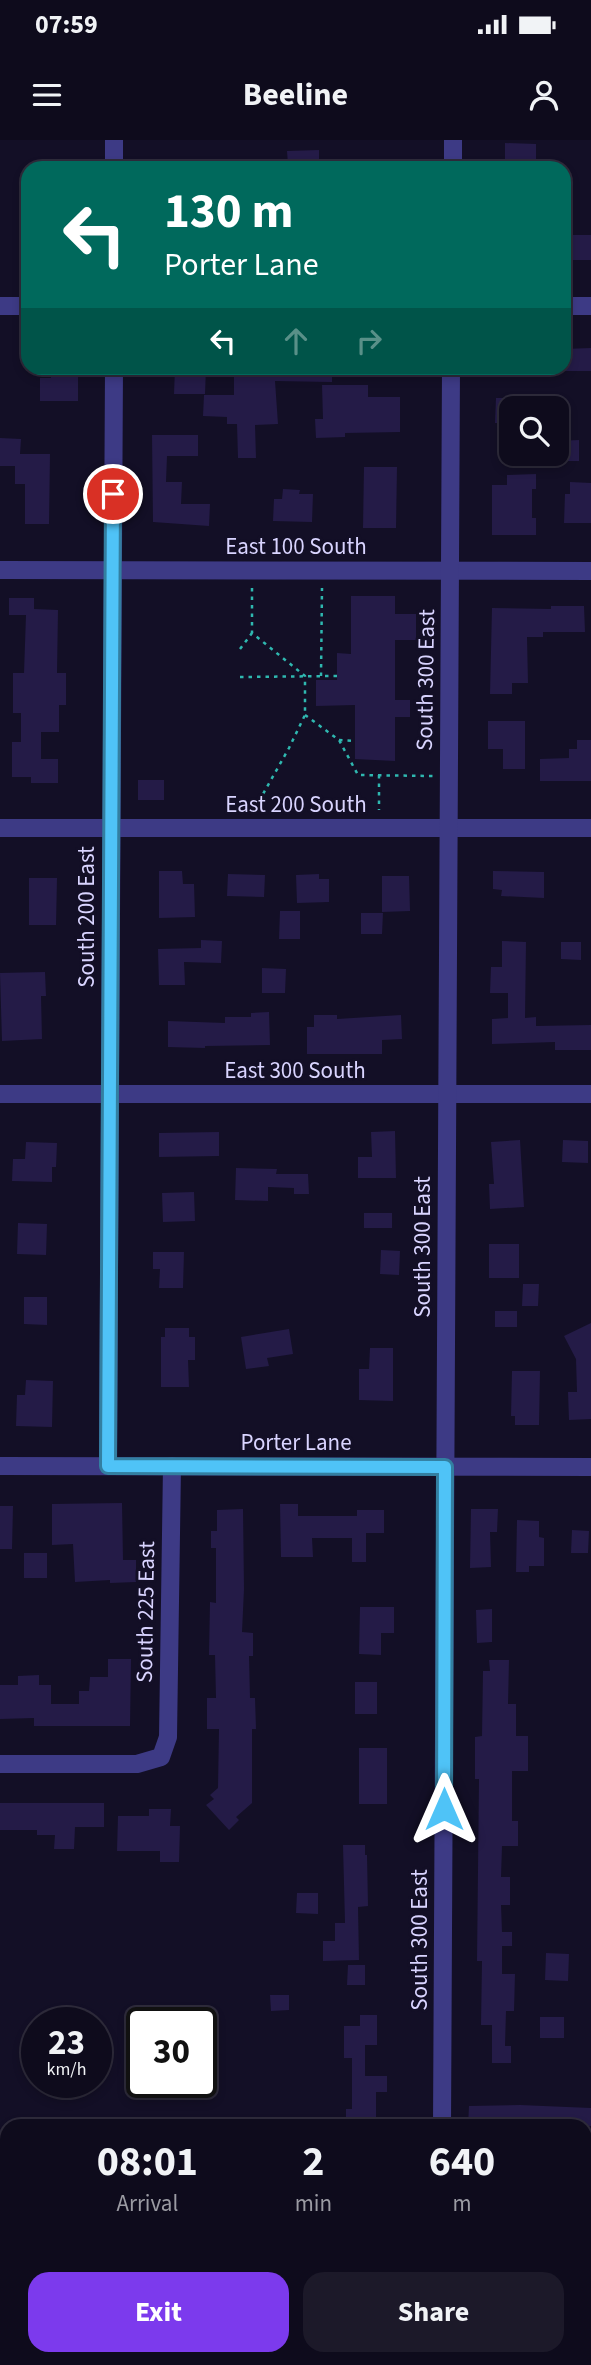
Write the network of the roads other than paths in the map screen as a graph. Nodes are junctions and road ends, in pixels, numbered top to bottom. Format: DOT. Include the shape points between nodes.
graph roads {
  1 [pos="114,140"];
  2 [pos="453,140"];
  3 [pos="114,161"];
  4 [pos="453,161"];
  5 [pos="0,306"];
  6 [pos="21,306"];
  7 [pos="571,306"];
  8 [pos="591,306"];
  9 [pos="114,375"];
  10 [pos="451,375"];
  11 [pos="0,570"];
  12 [pos="113,570"];
  13 [pos="451,571"];
  14 [pos="591,571"];
  15 [pos="0,828"];
  16 [pos="111,828"];
  17 [pos="449,828"];
  18 [pos="591,828"];
  19 [pos="0,1094"];
  20 [pos="110,1094"];
  21 [pos="447,1094"];
  22 [pos="591,1094"];
  23 [pos="0,1466"];
  24 [pos="108,1466"];
  25 [pos="172,1466"];
  26 [pos="445,1467"];
  27 [pos="591,1467"];
  28 [pos="0,1764"];
  29 [pos="442,2119"];
  1 -- 3 [label="street"];
  2 -- 4 [label="street"];
  5 -- 6 [label="street"];
  7 -- 8 [label="street"];
  9 -- 12 [label="street, South 200 East"];
  10 -- 13 [label="street, South 300 East"];
  11 -- 12 [label="street, East 100 South"];
  12 -- 13 [label="street, East 100 South"];
  12 -- 16 [label="street, South 200 East"];
  13 -- 14 [label="street, East 100 South"];
  13 -- 17 [label="street, South 300 East"];
  15 -- 16 [label="street, East 200 South"];
  16 -- 17 [label="street, East 200 South"];
  16 -- 20 [label="street, South 200 East"];
  17 -- 18 [label="street, East 200 South"];
  17 -- 21 [label="street, South 300 East"];
  19 -- 20 [label="street, East 300 South"];
  20 -- 21 [label="street, East 300 South"];
  20 -- 24 [label="street, South 200 East"];
  21 -- 22 [label="street, East 300 South"];
  21 -- 26 [label="street, South 300 East"];
  23 -- 24 [label="street, Porter Lane"];
  24 -- 25 [label="street, Porter Lane"];
  25 -- 26 [label="street, Porter Lane"];
  25 -- 28 [label="street, South 225 East" via="168,1737 161,1757 137,1764"];
  26 -- 27 [label="street, Porter Lane"];
  26 -- 29 [label="street, South 300 East"];
}
